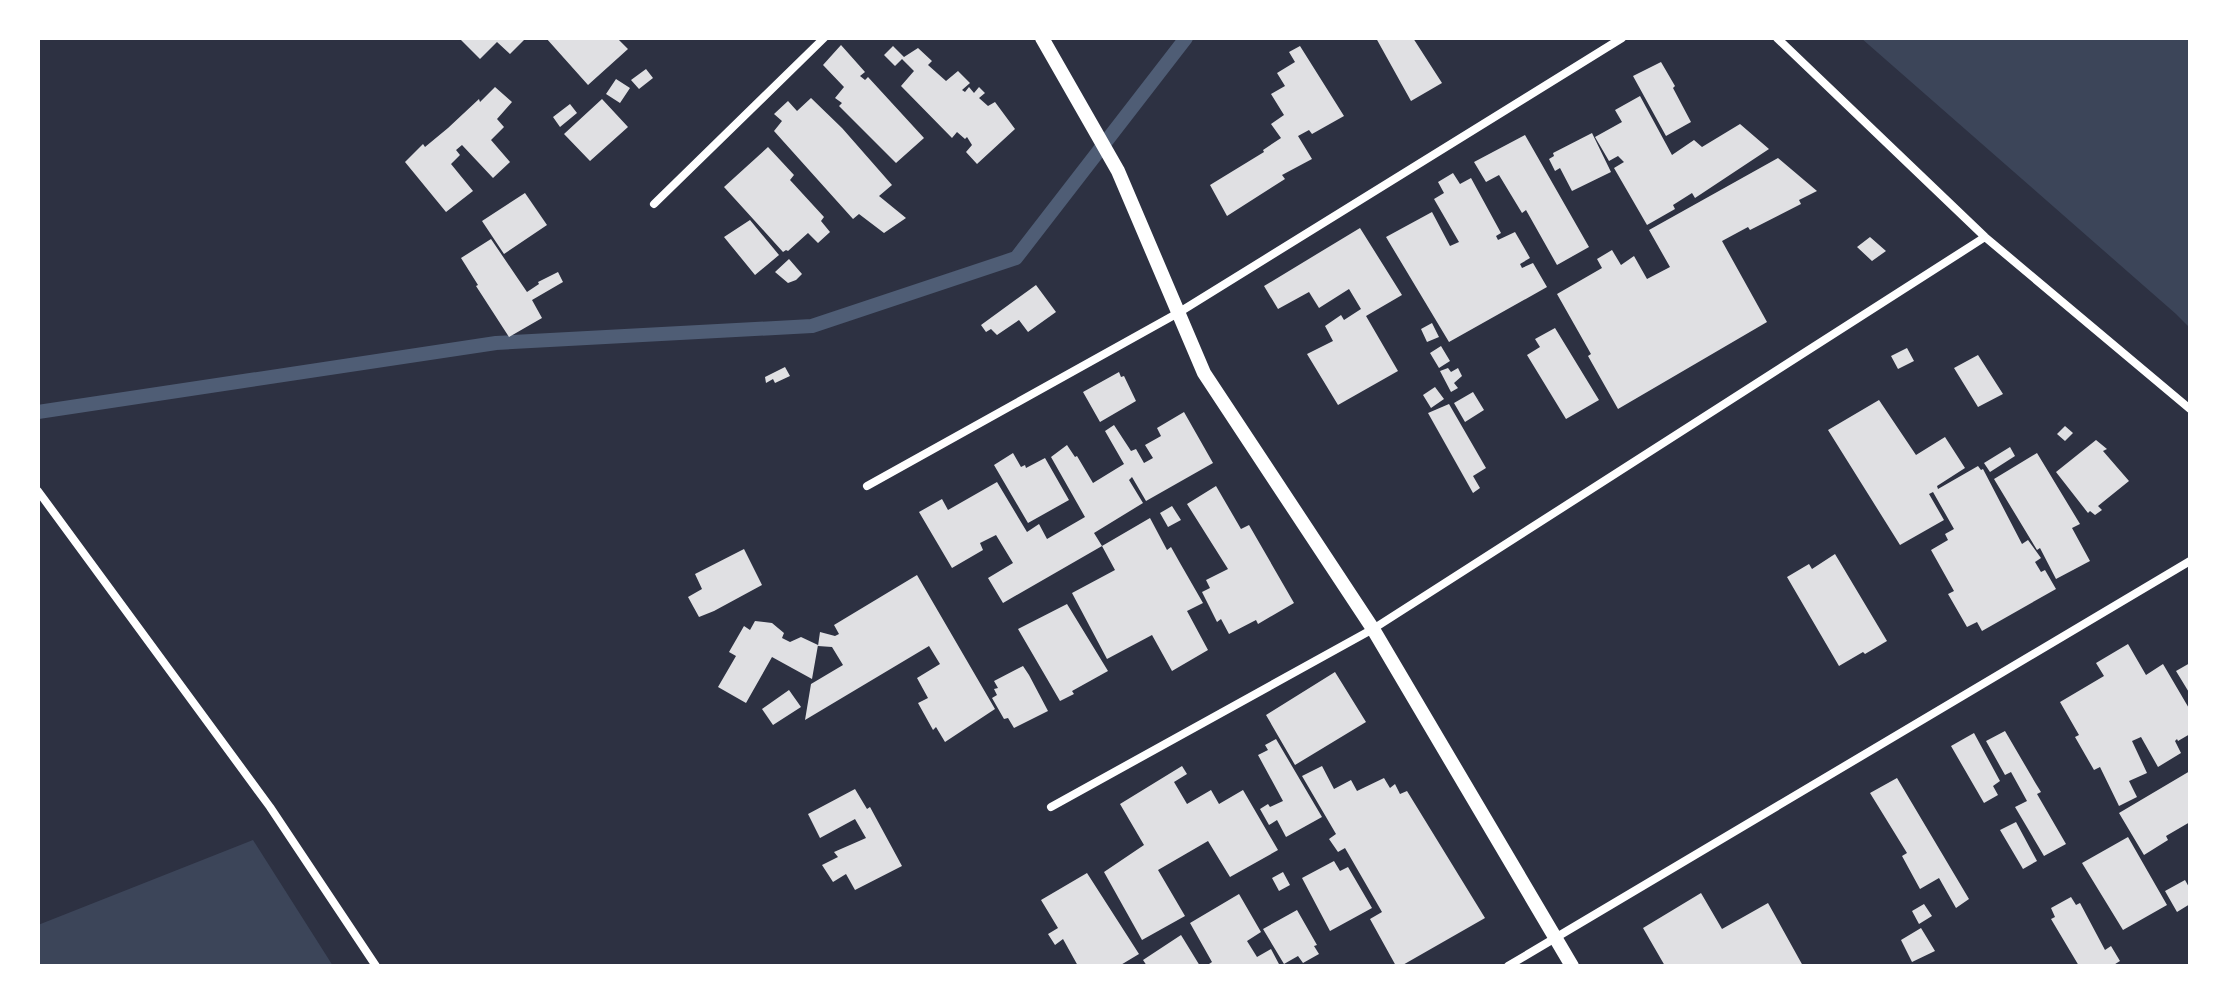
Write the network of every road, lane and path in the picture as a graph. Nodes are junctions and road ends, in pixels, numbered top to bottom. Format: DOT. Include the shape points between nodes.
graph roads {
  1 [pos="824,38"];
  2 [pos="1042,38"];
  3 [pos="1622,38"];
  4 [pos="1777,38"];
  5 [pos="654,204"];
  6 [pos="1985,237"];
  7 [pos="1178,313"];
  8 [pos="2190,409"];
  9 [pos="867,486"];
  10 [pos="38,491"];
  11 [pos="2190,561"];
  12 [pos="1373,629"];
  13 [pos="1051,807"];
  14 [pos="1556,938"];
  15 [pos="376,966"];
  16 [pos="1508,966"];
  17 [pos="1572,966"];
  1 -- 5 [label="street"];
  2 -- 7 [label="street" via="1118,171"];
  3 -- 7 [label="street"];
  4 -- 6 [label="street"];
  6 -- 8 [label="street"];
  6 -- 12 [label="street"];
  7 -- 9 [label="street"];
  7 -- 12 [label="street" via="1204,373"];
  10 -- 15 [label="street" via="270,807"];
  11 -- 14 [label="street"];
  12 -- 13 [label="street"];
  12 -- 14 [label="street"];
  14 -- 16 [label="street"];
  14 -- 17 [label="street"];
}
